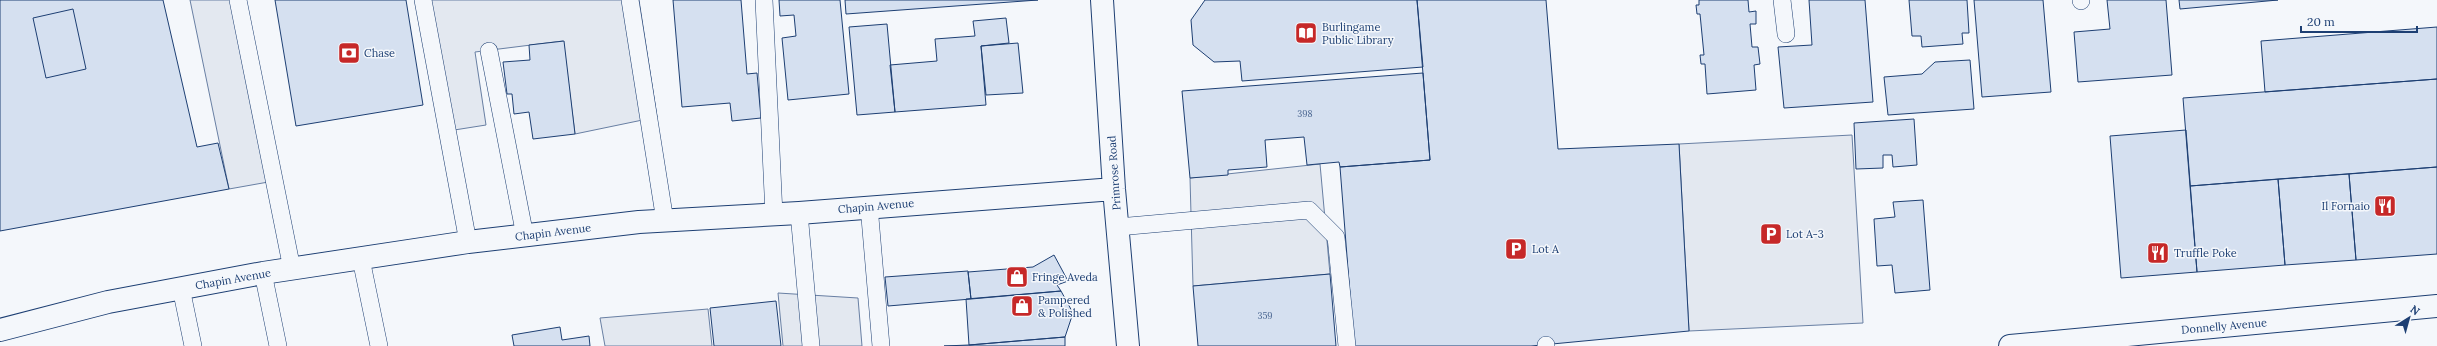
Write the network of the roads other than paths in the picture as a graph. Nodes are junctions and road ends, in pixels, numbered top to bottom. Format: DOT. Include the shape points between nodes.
graph roads {
  1 [pos="238,0"];
  2 [pos="423,0"];
  3 [pos="630,0"];
  4 [pos="764,0"];
  5 [pos="1102,0"];
  6 [pos="1782,0"];
  7 [pos="1786,34"];
  8 [pos="489,51"];
  9 [pos="1114,189"];
  10 [pos="869,206"];
  11 [pos="799,213"];
  12 [pos="774,215"];
  13 [pos="665,221"];
  14 [pos="1118,227"];
  15 [pos="525,236"];
  16 [pos="468,242"];
  17 [pos="362,260"];
  18 [pos="292,269"];
  19 [pos="263,273"];
  20 [pos="181,288"];
  21 [pos="2437,306"];
  22 [pos="0,330"];
  23 [pos="2073,343"];
  24 [pos="193,346"];
  25 [pos="278,346"];
  26 [pos="379,346"];
  27 [pos="811,346"];
  28 [pos="881,346"];
  29 [pos="1128,346"];
  30 [pos="1347,346"];
  31 [pos="2010,346"];
  1 -- 18 [label="lane"];
  2 -- 16 [label="lane"];
  3 -- 13 [label="lane"];
  4 -- 12 [label="lane"];
  5 -- 9 [label="street, Primrose Road"];
  6 -- 7 [label="lane"];
  8 -- 15 [label="lane"];
  9 -- 10 [label="street, Chapin Avenue"];
  9 -- 14 [label="street, Primrose Road"];
  10 -- 11 [label="street, Chapin Avenue"];
  10 -- 28 [label="lane"];
  11 -- 12 [label="street, Chapin Avenue"];
  11 -- 27 [label="lane"];
  12 -- 13 [label="street, Chapin Avenue"];
  13 -- 15 [label="street, Chapin Avenue"];
  14 -- 29 [label="street, Primrose Road"];
  14 -- 30 [label="lane" via="1309,210 1336,237"];
  15 -- 16 [label="street, Chapin Avenue"];
  16 -- 17 [label="street, Chapin Avenue"];
  17 -- 18 [label="street, Chapin Avenue"];
  17 -- 26 [label="lane"];
  18 -- 19 [label="street, Chapin Avenue"];
  19 -- 20 [label="street, Chapin Avenue"];
  19 -- 25 [label="lane"];
  20 -- 22 [label="street, Chapin Avenue" via="108,302"];
  20 -- 24 [label="lane"];
  21 -- 23 [label="street, Donnelly Avenue"];
  23 -- 31 [label="street, Donnelly Avenue"];
}
